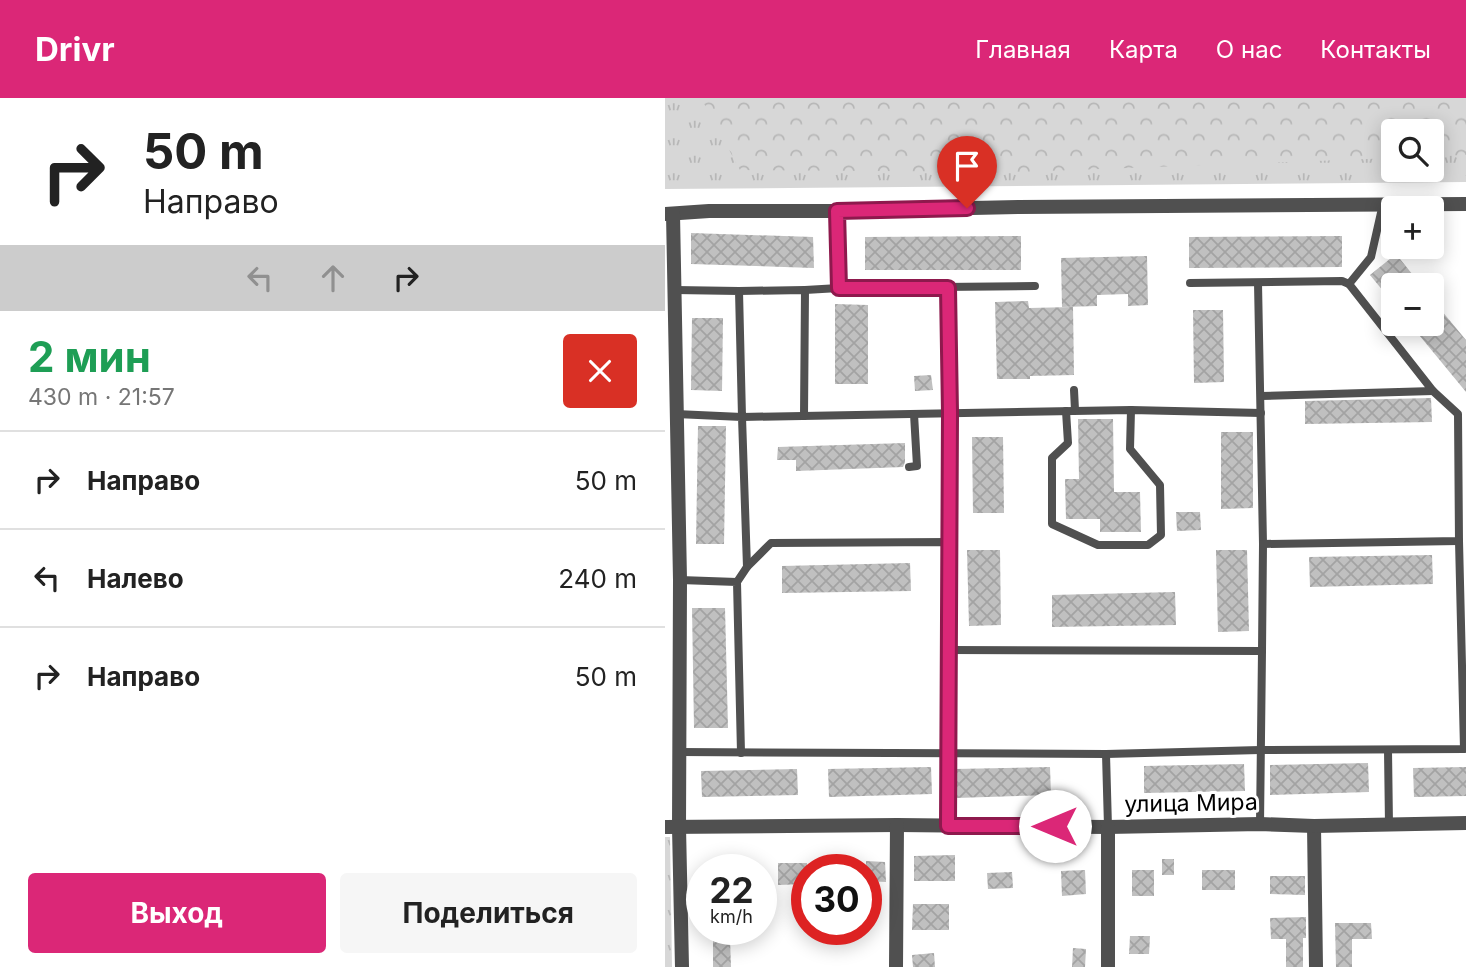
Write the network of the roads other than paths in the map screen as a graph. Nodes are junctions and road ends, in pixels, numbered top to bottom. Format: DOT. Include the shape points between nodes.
graph roads {
  1 [pos="1381,204"];
  2 [pos="1444,204"];
  3 [pos="1466,204"];
  4 [pos="837,211"];
  5 [pos="1381,213"];
  6 [pos="669,214"];
  7 [pos="1190,283"];
  8 [pos="1258,283"];
  9 [pos="1349,284"];
  10 [pos="1035,286"];
  11 [pos="839,288"];
  12 [pos="948,288"];
  13 [pos="675,290"];
  14 [pos="805,290"];
  15 [pos="739,291"];
  16 [pos="1074,390"];
  17 [pos="1433,391"];
  18 [pos="1261,396"];
  19 [pos="1131,410"];
  20 [pos="1071,411"];
  21 [pos="950,413"];
  22 [pos="1261,413"];
  23 [pos="676,414"];
  24 [pos="914,414"];
  25 [pos="804,416"];
  26 [pos="742,417"];
  27 [pos="909,467"];
  28 [pos="1459,541"];
  29 [pos="949,542"];
  30 [pos="1263,544"];
  31 [pos="747,567"];
  32 [pos="1463,576"];
  33 [pos="680,580"];
  34 [pos="737,582"];
  35 [pos="949,650"];
  36 [pos="1262,650"];
  37 [pos="1260,750"];
  38 [pos="1388,750"];
  39 [pos="679,752"];
  40 [pos="947,752"];
  41 [pos="741,753"];
  42 [pos="1106,754"];
  43 [pos="1466,823"];
  44 [pos="1260,824"];
  45 [pos="897,825"];
  46 [pos="1389,825"];
  47 [pos="948,826"];
  48 [pos="1314,826"];
  49 [pos="672,827"];
  50 [pos="1108,827"];
  51 [pos="682,967"];
  52 [pos="896,967"];
  53 [pos="1108,967"];
  54 [pos="1316,967"];
  1 -- 4 [label="street"];
  2 -- 3 [label="street"];
  4 -- 6 [label="street"];
  4 -- 11 [label="lane"];
  5 -- 9 [label="lane" via="1371,257"];
  6 -- 13 [label="street"];
  7 -- 8 [label="lane"];
  8 -- 9 [label="lane"];
  8 -- 18 [label="lane"];
  9 -- 17 [label="lane"];
  10 -- 12 [label="lane"];
  11 -- 12 [label="lane"];
  11 -- 14 [label="lane"];
  12 -- 21 [label="lane"];
  13 -- 15 [label="lane"];
  13 -- 23 [label="street"];
  14 -- 15 [label="lane"];
  14 -- 25 [label="lane"];
  15 -- 26 [label="lane"];
  16 -- 20 [label="lane"];
  17 -- 18 [label="lane"];
  17 -- 28 [label="lane" via="1458,414"];
  18 -- 22 [label="lane"];
  19 -- 20 [label="lane"];
  19 -- 20 [label="lane" via="1130,449 1160,485 1161,535 1149,545 1098,545 1052,524 1052,458 1068,443"];
  19 -- 22 [label="lane"];
  20 -- 21 [label="lane"];
  21 -- 24 [label="lane"];
  21 -- 29 [label="lane"];
  22 -- 30 [label="lane"];
  23 -- 26 [label="lane"];
  23 -- 33 [label="street"];
  24 -- 25 [label="lane"];
  24 -- 27 [label="lane" via="917,466"];
  25 -- 26 [label="lane"];
  26 -- 31 [label="lane"];
  28 -- 30 [label="lane"];
  28 -- 32 [label="lane"];
  29 -- 31 [label="lane" via="771,543"];
  29 -- 35 [label="lane"];
  30 -- 36 [label="lane"];
  31 -- 34 [label="lane"];
  32 -- 38 [label="lane" via="1464,749"];
  33 -- 34 [label="lane"];
  33 -- 39 [label="street"];
  34 -- 41 [label="lane"];
  35 -- 36 [label="lane"];
  35 -- 40 [label="lane"];
  36 -- 37 [label="lane"];
  37 -- 38 [label="lane"];
  37 -- 42 [label="lane"];
  37 -- 44 [label="lane"];
  38 -- 46 [label="lane"];
  39 -- 41 [label="lane"];
  39 -- 49 [label="street"];
  40 -- 41 [label="lane"];
  40 -- 42 [label="lane"];
  40 -- 47 [label="lane"];
  42 -- 50 [label="lane"];
  43 -- 46 [label="street, улица Мира"];
  44 -- 48 [label="street, улица Мира"];
  44 -- 50 [label="street, улица Мира"];
  45 -- 47 [label="street, улица Мира"];
  45 -- 49 [label="street, улица Мира"];
  45 -- 52 [label="street"];
  46 -- 48 [label="street, улица Мира"];
  47 -- 50 [label="street, улица Мира"];
  48 -- 54 [label="street"];
  49 -- 51 [label="street"];
  50 -- 53 [label="street"];
}
